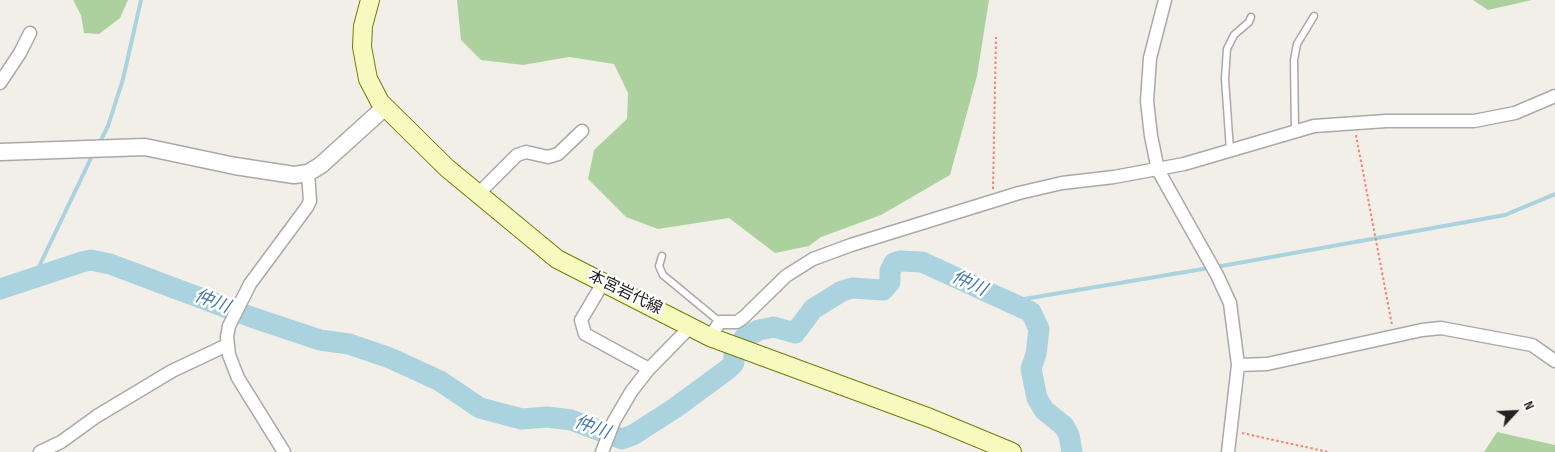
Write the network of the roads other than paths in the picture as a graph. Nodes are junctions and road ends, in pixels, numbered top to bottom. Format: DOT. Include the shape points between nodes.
graph roads {
  1 [pos="370,0"];
  2 [pos="1165,0"];
  3 [pos="1314,16"];
  4 [pos="1251,17"];
  5 [pos="30,33"];
  6 [pos="0,84"];
  7 [pos="1555,96"];
  8 [pos="384,108"];
  9 [pos="582,131"];
  10 [pos="1295,131"];
  11 [pos="1230,150"];
  12 [pos="0,152"];
  13 [pos="1158,170"];
  14 [pos="308,173"];
  15 [pos="478,194"];
  16 [pos="662,256"];
  17 [pos="603,283"];
  18 [pos="720,322"];
  19 [pos="691,326"];
  20 [pos="710,337"];
  21 [pos="227,345"];
  22 [pos="1555,361"];
  23 [pos="1238,366"];
  24 [pos="649,369"];
  25 [pos="990,448"];
  26 [pos="40,452"];
  27 [pos="284,452"];
  28 [pos="602,452"];
  29 [pos="1012,452"];
  30 [pos="1228,452"];
  1 -- 8 [label="main road, 本宮岩代線" via="362,47 368,79"];
  2 -- 13 [label="street" via="1150,58 1148,83 1151,136"];
  3 -- 10 [label="lane" via="1298,41 1296,52"];
  4 -- 11 [label="lane" via="1234,35 1227,49"];
  5 -- 6 [label="street"];
  7 -- 10 [label="street" via="1515,113 1474,121 1329,123"];
  8 -- 14 [label="street" via="334,156"];
  8 -- 15 [label="main road, 本宮岩代線"];
  9 -- 15 [label="street" via="558,154 548,157 526,152 517,156"];
  10 -- 11 [label="street"];
  11 -- 13 [label="street"];
  12 -- 14 [label="street" via="145,147 235,166 294,175"];
  13 -- 18 [label="street" via="1062,183 850,245 813,259 786,276 737,322"];
  13 -- 23 [label="street" via="1230,303"];
  14 -- 21 [label="street" via="310,201 243,296 229,326"];
  15 -- 17 [label="main road, 本宮岩代線" via="557,259"];
  16 -- 18 [label="lane" via="659,266 663,275"];
  17 -- 19 [label="main road, 本宮岩代線"];
  17 -- 24 [label="street" via="581,320 585,334"];
  18 -- 20 [label="street"];
  19 -- 20 [label="main road, 本宮岩代線"];
  19 -- 24 [label="street"];
  20 -- 25 [label="main road, 本宮岩代線"];
  21 -- 26 [label="street" via="172,371"];
  21 -- 27 [label="street" via="238,378"];
  22 -- 23 [label="street" via="1532,345 1441,328 1267,364"];
  23 -- 30 [label="street"];
  24 -- 28 [label="street" via="620,410"];
  25 -- 29 [label="main road, 本宮岩代線"];
}
